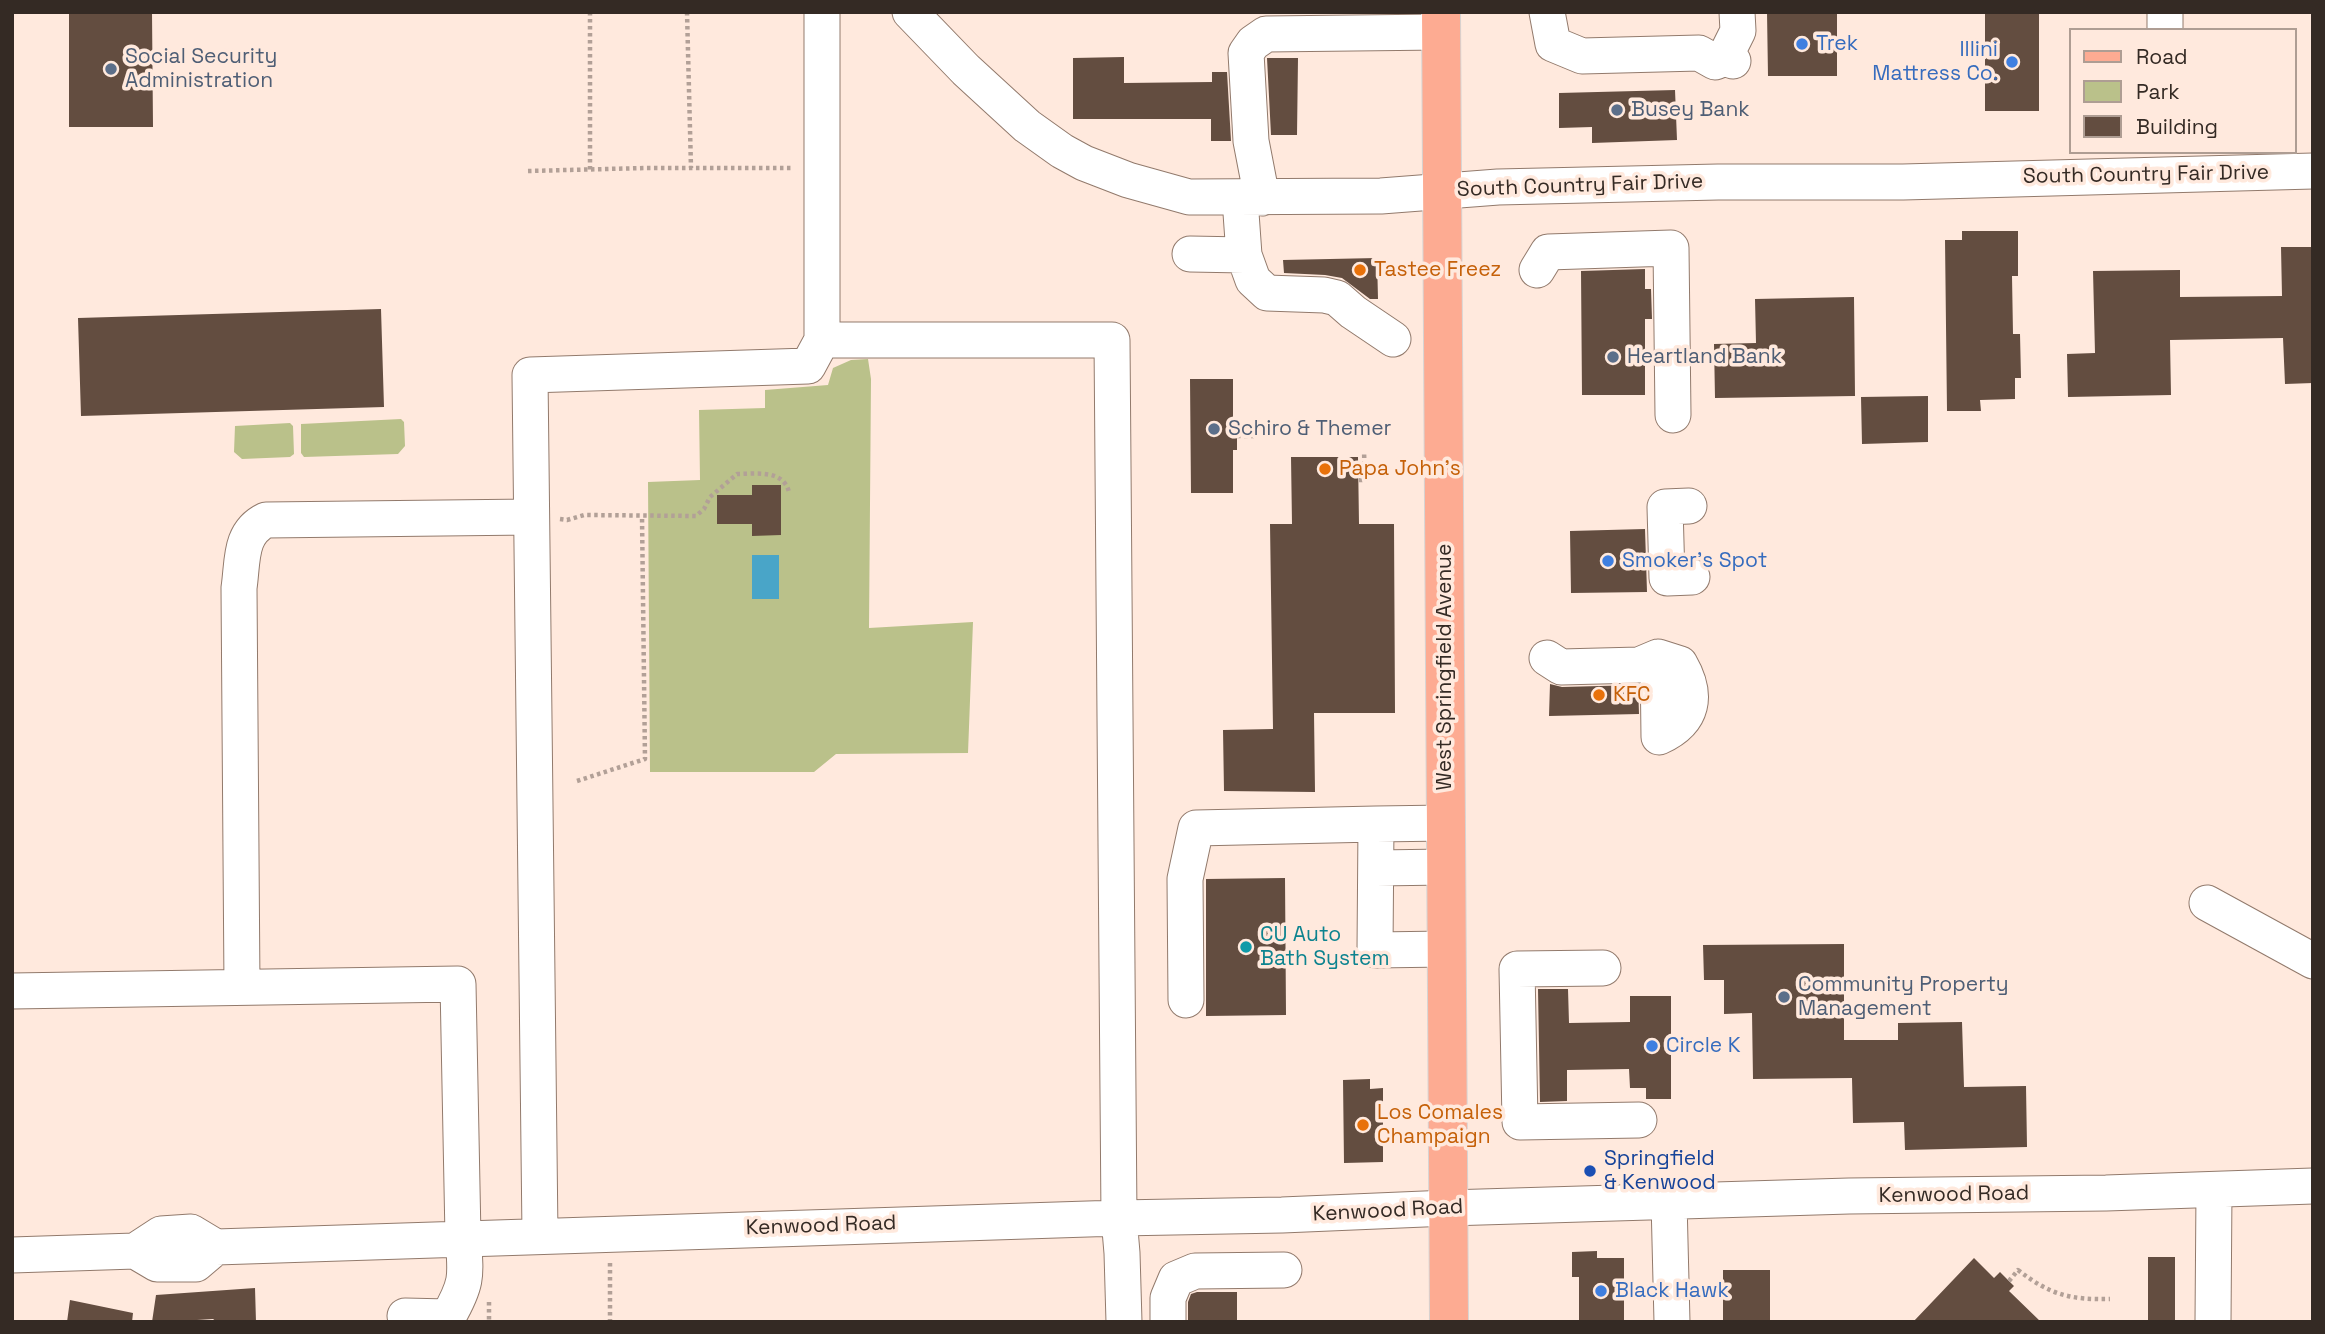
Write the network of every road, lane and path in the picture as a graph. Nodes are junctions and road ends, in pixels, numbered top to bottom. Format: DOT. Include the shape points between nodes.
graph roads {
  1 [pos="590,12"];
  2 [pos="687,12"];
  3 [pos="822,12"];
  4 [pos="909,12"];
  5 [pos="1547,12"];
  6 [pos="1737,12"];
  7 [pos="1441,22"];
  8 [pos="2167,163"];
  9 [pos="691,168"];
  10 [pos="795,168"];
  11 [pos="590,170"];
  12 [pos="528,171"];
  13 [pos="2313,171"];
  14 [pos="1441,191"];
  15 [pos="1251,198"];
  16 [pos="1190,254"];
  17 [pos="1244,255"];
  18 [pos="1537,270"];
  19 [pos="1393,339"];
  20 [pos="822,340"];
  21 [pos="1673,415"];
  22 [pos="1237,436"];
  23 [pos="1254,436"];
  24 [pos="1364,451"];
  25 [pos="1359,480"];
  26 [pos="789,492"];
  27 [pos="1689,506"];
  28 [pos="642,516"];
  29 [pos="531,517"];
  30 [pos="1692,578"];
  31 [pos="1547,658"];
  32 [pos="1659,737"];
  33 [pos="577,781"];
  34 [pos="1446,823"];
  35 [pos="1376,824"];
  36 [pos="1446,867"];
  37 [pos="1376,868"];
  38 [pos="2207,903"];
  39 [pos="1446,949"];
  40 [pos="2313,961"];
  41 [pos="1603,968"];
  42 [pos="242,987"];
  43 [pos="12,991"];
  44 [pos="1186,1000"];
  45 [pos="1639,1120"];
  46 [pos="2313,1186"];
  47 [pos="2214,1191"];
  48 [pos="1669,1201"];
  49 [pos="1448,1208"];
  50 [pos="1119,1217"];
  51 [pos="540,1235"];
  52 [pos="463,1237"];
  53 [pos="12,1255"];
  54 [pos="610,1268"];
  55 [pos="1284,1269"];
  56 [pos="2009,1280"];
  57 [pos="2110,1299"];
  58 [pos="405,1316"];
  59 [pos="611,1322"];
  60 [pos="1124,1322"];
  61 [pos="1168,1322"];
  62 [pos="1449,1322"];
  63 [pos="1672,1322"];
  64 [pos="2213,1322"];
  1 -- 11 [label="path"];
  2 -- 9 [label="path"];
  3 -- 20 [label="street"];
  4 -- 15 [label="street, South Country Fair Drive" via="1027,126 1084,163 1189,197"];
  5 -- 6 [label="street" via="1553,44 1582,56 1699,53 1715,62 1728,60 1738,31"];
  7 -- 14 [label="main road, West Springfield Avenue"];
  7 -- 15 [label="street" via="1266,34 1252,43 1246,53"];
  8 -- 13 [label="street, South Country Fair Drive"];
  8 -- 14 [label="street, South Country Fair Drive" via="1903,182 1718,182"];
  9 -- 10 [label="path"];
  9 -- 11 [label="path"];
  11 -- 12 [label="path"];
  14 -- 15 [label="street, South Country Fair Drive"];
  14 -- 34 [label="main road, West Springfield Avenue"];
  15 -- 17 [label="street"];
  16 -- 17 [label="street"];
  17 -- 19 [label="street" via="1253,280 1267,293 1337,298"];
  18 -- 21 [label="street" via="1548,251 1671,247"];
  20 -- 29 [label="street" via="808,366 530,375"];
  20 -- 50 [label="street" via="1112,340"];
  22 -- 23 [label="path"];
  24 -- 25 [label="path" via="1364,480"];
  26 -- 28 [label="path" via="779,477 737,474 696,516"];
  27 -- 30 [label="street" via="1665,507 1667,578"];
  28 -- 29 [label="path"];
  28 -- 33 [label="path" via="645,759"];
  29 -- 42 [label="street" via="266,520 253,526 245,539 239,588"];
  29 -- 51 [label="street"];
  31 -- 32 [label="street" via="1561,667 1639,665 1658,657 1680,664 1691,692 1689,710 1681,723"];
  34 -- 35 [label="street"];
  34 -- 36 [label="main road, West Springfield Avenue"];
  35 -- 37 [label="street"];
  35 -- 44 [label="street" via="1196,828 1185,879"];
  36 -- 37 [label="street"];
  36 -- 39 [label="main road, West Springfield Avenue"];
  37 -- 39 [label="street" via="1375,950"];
  38 -- 40 [label="street"];
  39 -- 49 [label="main road, West Springfield Avenue"];
  41 -- 45 [label="street" via="1517,969 1520,1122"];
  42 -- 43 [label="street"];
  42 -- 52 [label="street" via="458,984"];
  46 -- 47 [label="street, Kenwood Road"];
  47 -- 48 [label="street, Kenwood Road"];
  47 -- 64 [label="street"];
  48 -- 49 [label="street, Kenwood Road"];
  48 -- 63 [label="street"];
  49 -- 50 [label="street, Kenwood Road"];
  49 -- 62 [label="main road, West Springfield Avenue"];
  50 -- 51 [label="street, Kenwood Road"];
  50 -- 60 [label="street"];
  51 -- 52 [label="street, Kenwood Road"];
  52 -- 53 [label="street, Kenwood Road" via="216,1247 191,1232 161,1234 135,1251"];
  52 -- 58 [label="street" via="466,1275 448,1317"];
  54 -- 59 [label="path"];
  55 -- 61 [label="street" via="1195,1271 1176,1279 1168,1298"];
  56 -- 57 [label="path" via="2018,1270 2056,1294 2080,1300"];
}
